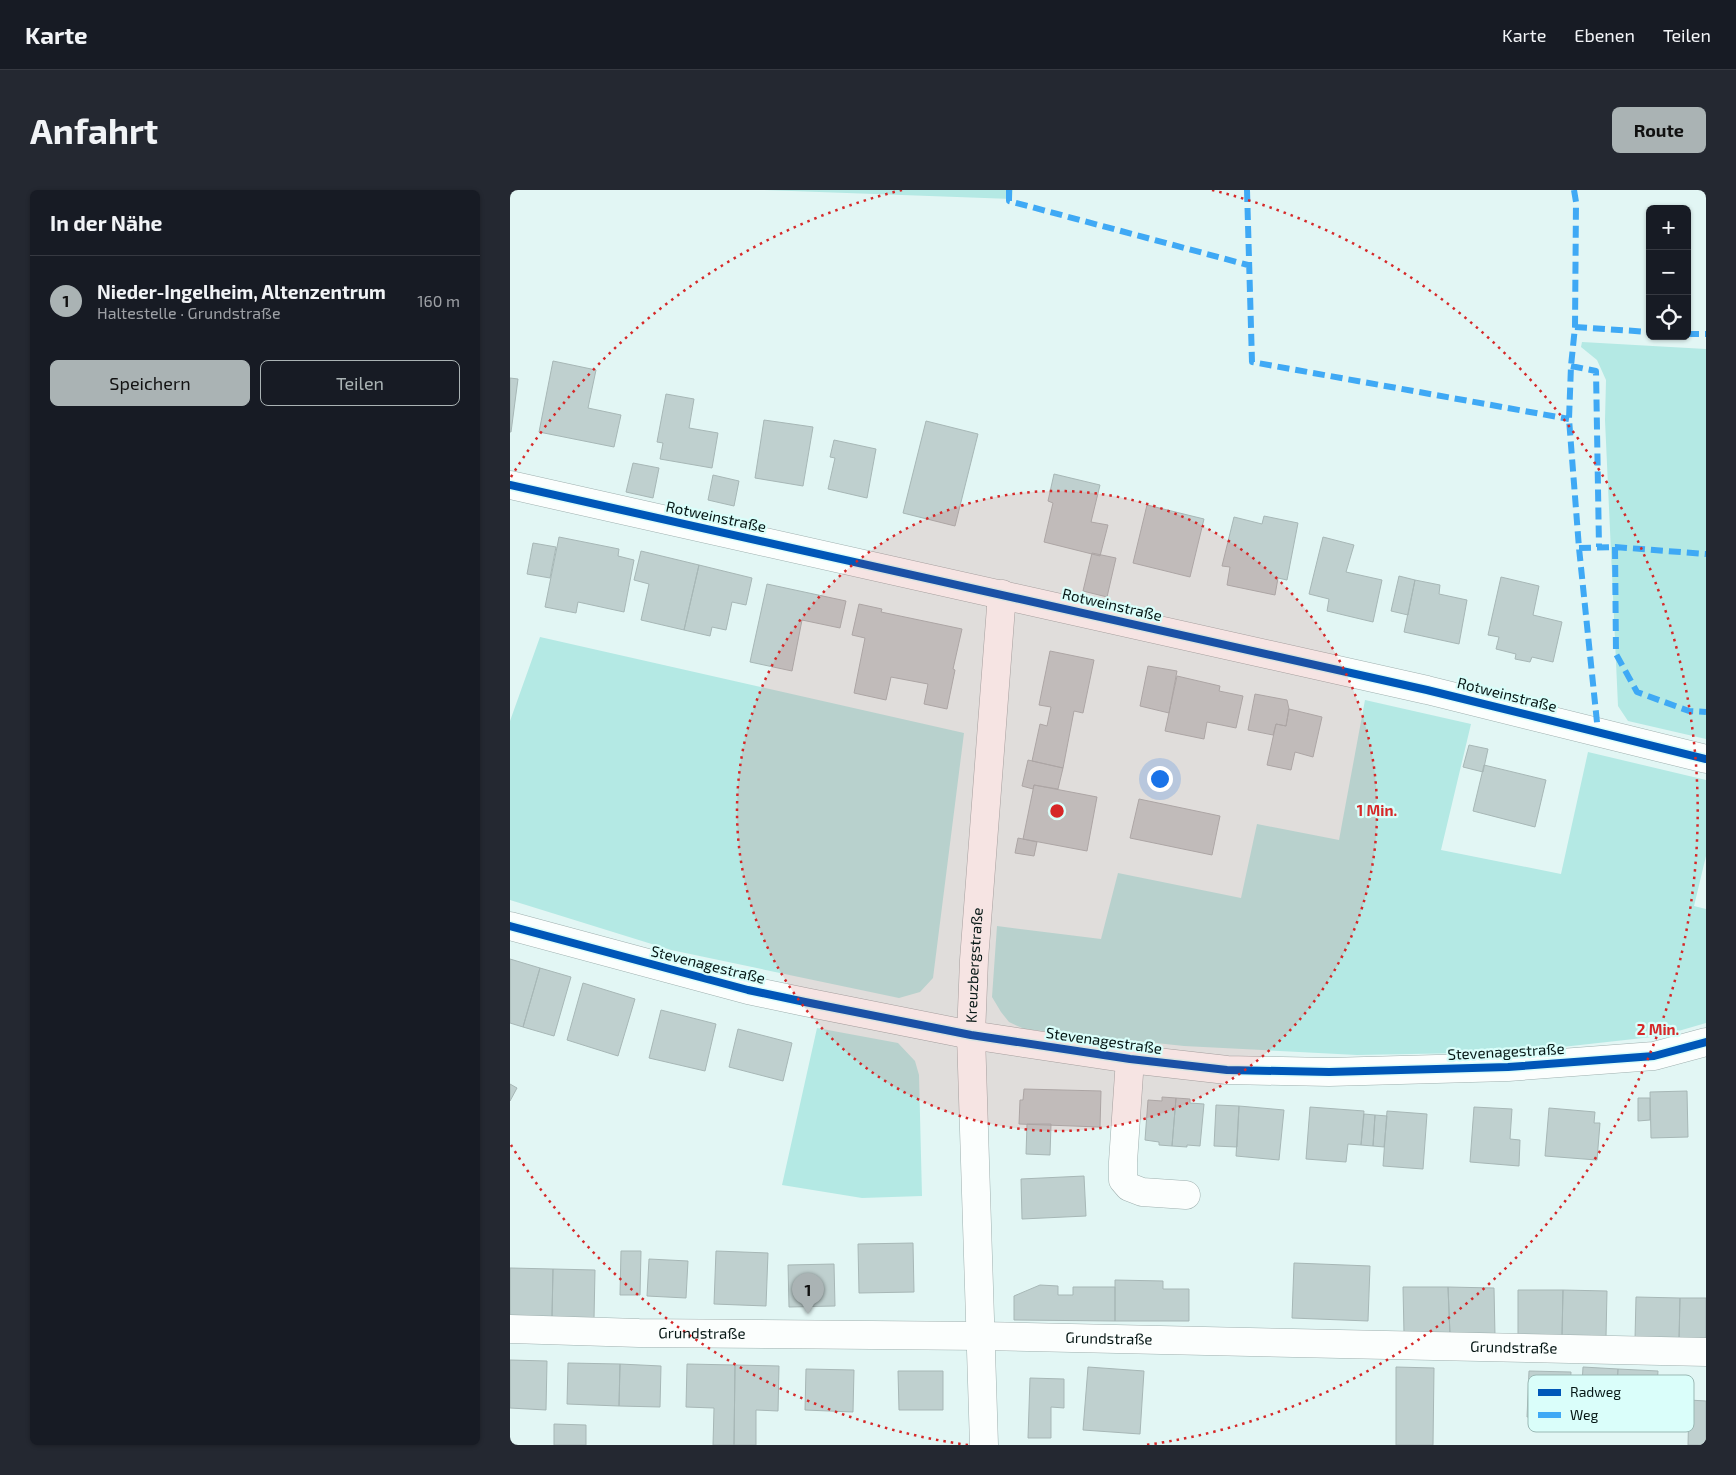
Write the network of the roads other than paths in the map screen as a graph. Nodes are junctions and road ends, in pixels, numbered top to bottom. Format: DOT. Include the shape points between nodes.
graph roads {
  1 [pos="510,485"];
  2 [pos="1002,594"];
  3 [pos="1706,759"];
  4 [pos="510,926"];
  5 [pos="971,1035"];
  6 [pos="1706,1042"];
  7 [pos="1130,1059"];
  8 [pos="1186,1196"];
  9 [pos="510,1329"];
  10 [pos="981,1336"];
  11 [pos="1706,1352"];
  12 [pos="984,1445"];
  1 -- 2 [label="street, Rotweinstraße"];
  2 -- 3 [label="street, Rotweinstraße" via="1427,690"];
  2 -- 5 [label="street, Kreuzbergstraße"];
  4 -- 5 [label="street, Stevenagestraße" via="748,990"];
  5 -- 7 [label="street, Stevenagestraße"];
  5 -- 10 [label="street, Kreuzbergstraße"];
  6 -- 7 [label="street, Stevenagestraße" via="1654,1056 1508,1067 1329,1072 1236,1070"];
  7 -- 8 [label="street" via="1124,1180 1129,1187 1142,1192"];
  9 -- 10 [label="street, Grundstraße"];
  10 -- 11 [label="street, Grundstraße"];
  10 -- 12 [label="street, Kreuzbergstraße"];
}
